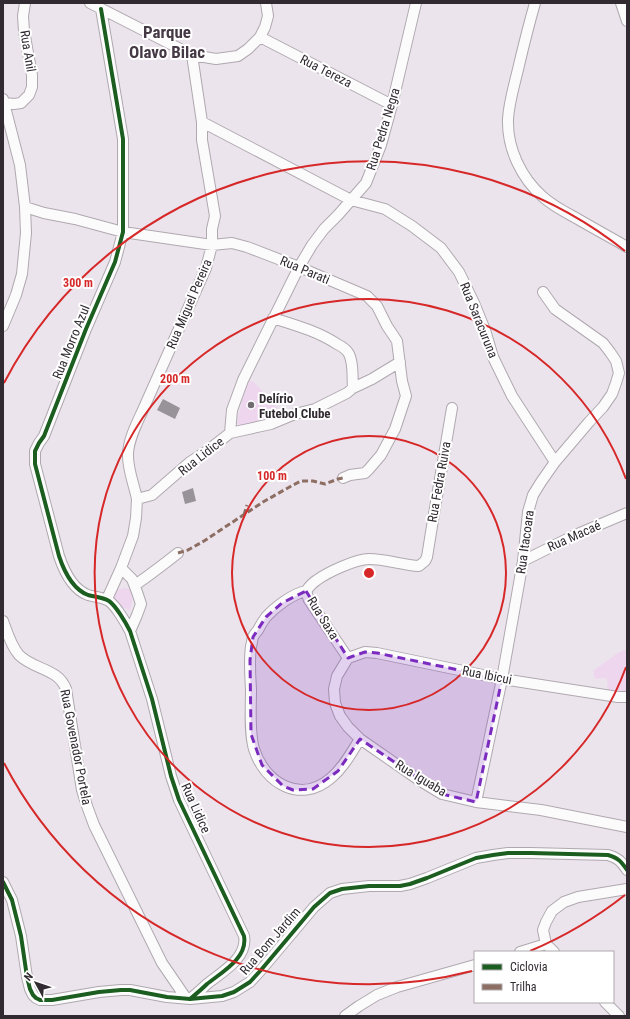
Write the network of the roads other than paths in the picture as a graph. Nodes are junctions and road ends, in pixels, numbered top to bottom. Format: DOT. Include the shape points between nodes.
graph roads {
  1 [pos="25,3"];
  2 [pos="90,3"];
  3 [pos="266,3"];
  4 [pos="416,3"];
  5 [pos="535,3"];
  6 [pos="621,3"];
  7 [pos="101,9"];
  8 [pos="627,21"];
  9 [pos="260,37"];
  10 [pos="192,55"];
  11 [pos="4,101"];
  12 [pos="392,105"];
  13 [pos="202,122"];
  14 [pos="351,200"];
  15 [pos="25,207"];
  16 [pos="123,232"];
  17 [pos="212,245"];
  18 [pos="627,247"];
  19 [pos="299,267"];
  20 [pos="542,292"];
  21 [pos="273,318"];
  22 [pos="3,326"];
  23 [pos="400,362"];
  24 [pos="353,388"];
  25 [pos="452,408"];
  26 [pos="230,433"];
  27 [pos="555,462"];
  28 [pos="343,478"];
  29 [pos="137,499"];
  30 [pos="627,513"];
  31 [pos="178,554"];
  32 [pos="428,557"];
  33 [pos="523,561"];
  34 [pos="121,568"];
  35 [pos="135,585"];
  36 [pos="306,591"];
  37 [pos="110,601"];
  38 [pos="3,621"];
  39 [pos="130,631"];
  40 [pos="348,658"];
  41 [pos="502,679"];
  42 [pos="627,697"];
  43 [pos="360,739"];
  44 [pos="476,802"];
  45 [pos="627,827"];
  46 [pos="627,870"];
  47 [pos="3,882"];
  48 [pos="627,889"];
  49 [pos="546,944"];
  50 [pos="523,951"];
  51 [pos="553,951"];
  52 [pos="474,965"];
  53 [pos="188,998"];
  54 [pos="606,1003"];
  55 [pos="345,1016"];
  56 [pos="619,1016"];
  1 -- 11 [label="street, Rua Anil" via="24,31 32,87 21,103"];
  2 -- 7 [label="street"];
  3 -- 9 [label="street" via="268,16 266,27"];
  4 -- 12 [label="street, Rua Pedra Negra"];
  5 -- 18 [label="street" via="508,120 514,156 521,172 544,198"];
  6 -- 8 [label="street"];
  7 -- 10 [label="street"];
  7 -- 16 [label="street, Rua Morro Azul" via="123,139"];
  9 -- 10 [label="street" via="238,56 216,59"];
  9 -- 12 [label="street, Rua Tereza"];
  10 -- 13 [label="street, Rua Miguel Pereira"];
  11 -- 15 [label="street" via="20,165"];
  12 -- 14 [label="street, Rua Pedra Negra" via="381,145 366,183"];
  13 -- 14 [label="street, Rua Saracuruna"];
  13 -- 17 [label="street, Rua Miguel Pereira" via="202,140 215,216"];
  14 -- 19 [label="street, Rua Pedra Negra" via="324,229"];
  14 -- 27 [label="street, Rua Saracuruna" via="385,209 429,238 452,262 474,303 494,358 512,396"];
  15 -- 16 [label="street, Rua Parati"];
  15 -- 22 [label="street" via="26,233 22,274"];
  16 -- 17 [label="street, Rua Parati"];
  16 -- 37 [label="street, Rua Morro Azul" via="115,262 44,436 35,451 59,556 69,579 88,595"];
  17 -- 19 [label="street, Rua Parati" via="232,243 247,246"];
  17 -- 29 [label="street, Rua Miguel Pereira" via="206,268 132,435 128,453 129,469"];
  19 -- 21 [label="street, Rua Pedra Negra"];
  19 -- 23 [label="street, Rua Parati" via="367,296 377,306 387,326 398,340"];
  20 -- 27 [label="street, Rua Itacoara" via="555,309 602,343 616,361 619,373 612,394 603,407"];
  21 -- 24 [label="street" via="316,332 342,347 348,353 352,367"];
  21 -- 26 [label="street, Rua Pedra Negra" via="243,380 232,410"];
  23 -- 24 [label="street, Rua Lidice"];
  23 -- 28 [label="street, Rua Parati" via="406,396 395,429 381,455 365,473"];
  24 -- 26 [label="street, Rua Lidice" via="314,409 271,424"];
  25 -- 32 [label="street, Rua Fedra Ruiva"];
  26 -- 29 [label="street, Rua Lidice" via="190,462 152,495"];
  27 -- 33 [label="street, Rua Itacoara" via="533,495 528,512"];
  29 -- 34 [label="street" via="134,536"];
  30 -- 33 [label="street, Rua Macaé"];
  31 -- 35 [label="street"];
  32 -- 36 [label="street, Rua Saxa" via="418,566 381,560 359,561 323,576"];
  33 -- 41 [label="street, Rua Itacoara"];
  34 -- 35 [label="street"];
  34 -- 37 [label="street"];
  35 -- 39 [label="street" via="141,604"];
  36 -- 40 [label="street, Rua Saxa" via="309,600"];
  36 -- 43 [label="street" via="282,603 266,618 252,638 251,734 254,749 262,766 273,778 282,786 293,790 323,784 344,765"];
  37 -- 39 [label="street, Rua Lidice"];
  38 -- 53 [label="street, Rua Govenador Portela" via="14,649 20,656 63,682 82,790 94,825 162,963"];
  39 -- 53 [label="street, Rua Lidice" via="152,699 177,794 245,941 236,960"];
  40 -- 41 [label="street, Rua Ibicui" via="365,652 377,653"];
  40 -- 43 [label="street, Rua Iguaba" via="337,676 334,689 335,703 348,728"];
  41 -- 42 [label="street, Rua Ibicui"];
  41 -- 44 [label="street, Rua Itacoara"];
  43 -- 44 [label="street, Rua Iguaba" via="442,794"];
  44 -- 45 [label="street, Rua Iguaba" via="541,810"];
  46 -- 53 [label="street, Rua Bom Jardim" via="620,860 608,855 508,853 476,858 410,884 342,889 330,893 314,907 250,982 222,996"];
  47 -- 53 [label="street, Rua Bom Jardim" via="12,900 30,989 36,998 52,1000 130,990"];
  48 -- 49 [label="street" via="578,897 564,902 552,911 546,922 543,930"];
  49 -- 50 [label="street"];
  49 -- 51 [label="street"];
  52 -- 55 [label="street" via="397,987"];
  54 -- 56 [label="street"];
}
